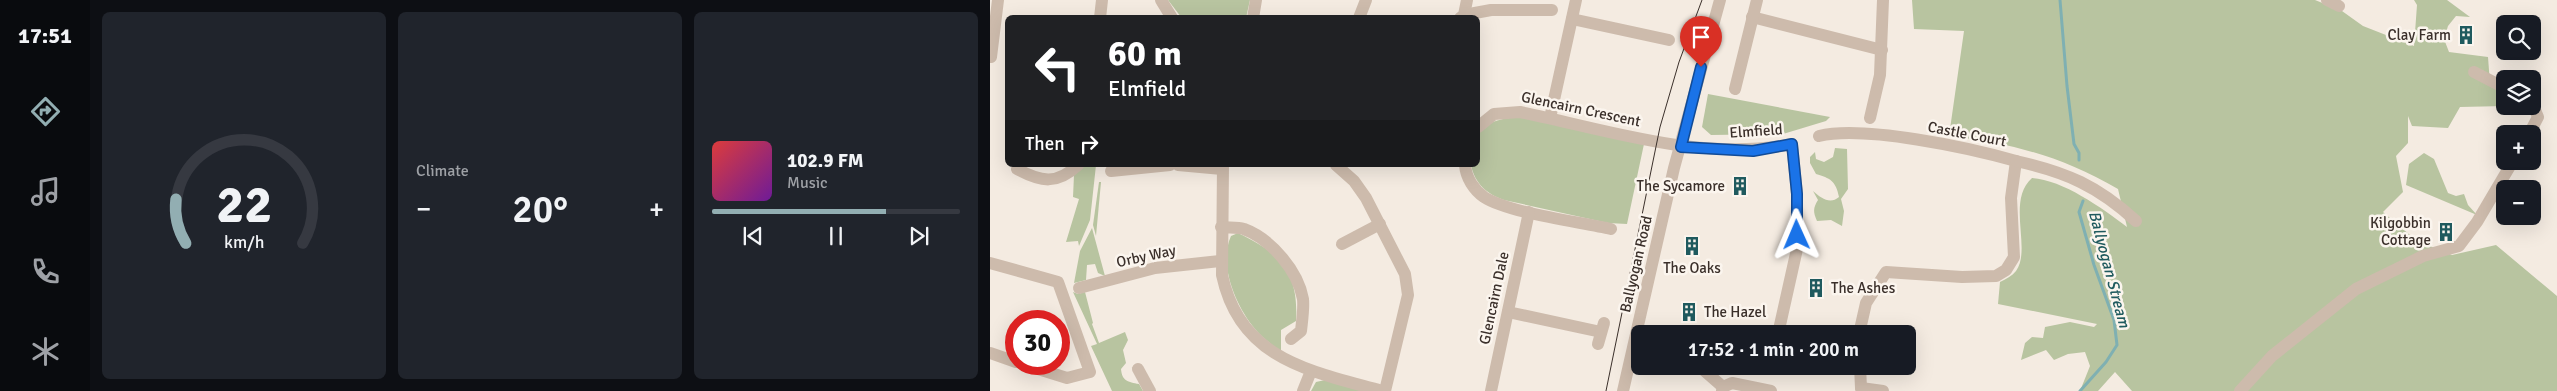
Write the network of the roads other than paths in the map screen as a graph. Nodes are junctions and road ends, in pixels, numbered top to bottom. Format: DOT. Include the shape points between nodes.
graph roads {
  1 [pos="998,0"];
  2 [pos="1102,0"];
  3 [pos="1161,0"];
  4 [pos="1256,0"];
  5 [pos="1366,0"];
  6 [pos="1468,0"];
  7 [pos="1576,0"];
  8 [pos="1720,0"];
  9 [pos="1757,0"];
  10 [pos="1883,0"];
  11 [pos="2327,0"];
  12 [pos="2339,6"];
  13 [pos="1552,10"];
  14 [pos="1100,15"];
  15 [pos="1170,15"];
  16 [pos="1254,15"];
  17 [pos="1360,15"];
  18 [pos="1462,15"];
  19 [pos="1467,15"];
  20 [pos="1752,18"];
  21 [pos="1572,19"];
  22 [pos="1670,40"];
  23 [pos="1882,50"];
  24 [pos="991,58"];
  25 [pos="2474,72"];
  26 [pos="2496,83"];
  27 [pos="1734,89"];
  28 [pos="1550,118"];
  29 [pos="1870,118"];
  30 [pos="1480,124"];
  31 [pos="1819,136"];
  32 [pos="1681,147"];
  33 [pos="2016,161"];
  34 [pos="1076,167"];
  35 [pos="1127,167"];
  36 [pos="1223,167"];
  37 [pos="1338,167"];
  38 [pos="1466,167"];
  39 [pos="1017,168"];
  40 [pos="2508,170"];
  41 [pos="1111,171"];
  42 [pos="1529,212"];
  43 [pos="2136,221"];
  44 [pos="1380,224"];
  45 [pos="1221,227"];
  46 [pos="1611,229"];
  47 [pos="1342,244"];
  48 [pos="1220,261"];
  49 [pos="990,263"];
  50 [pos="1079,288"];
  51 [pos="1068,310"];
  52 [pos="1508,312"];
  53 [pos="1070,316"];
  54 [pos="1780,325"];
  55 [pos="1860,325"];
  56 [pos="1601,333"];
  57 [pos="1291,340"];
  58 [pos="990,354"];
  59 [pos="1005,359"];
  60 [pos="1138,369"];
  61 [pos="1311,371"];
  62 [pos="1057,375"];
  63 [pos="1708,375"];
  64 [pos="1860,375"];
  65 [pos="1722,389"];
  66 [pos="1859,390"];
  67 [pos="1150,391"];
  68 [pos="1303,391"];
  69 [pos="1384,391"];
  70 [pos="1491,391"];
  71 [pos="1623,391"];
  72 [pos="1771,391"];
  73 [pos="1883,391"];
  74 [pos="2240,391"];
  1 -- 24 [label="street"];
  2 -- 14 [label="street"];
  3 -- 15 [label="street"];
  4 -- 16 [label="street"];
  5 -- 17 [label="street"];
  6 -- 18 [label="street"];
  7 -- 21 [label="street"];
  8 -- 32 [label="street, Ballyogan Road"];
  9 -- 20 [label="street"];
  10 -- 23 [label="street"];
  11 -- 12 [label="street"];
  13 -- 19 [label="street" via="1491,10"];
  20 -- 23 [label="street"];
  20 -- 27 [label="street"];
  21 -- 22 [label="street"];
  21 -- 28 [label="street"];
  23 -- 29 [label="street"];
  25 -- 26 [label="street"];
  28 -- 30 [label="street, Glencairn Crescent" via="1502,112"];
  28 -- 32 [label="street, Glencairn Crescent"];
  31 -- 33 [label="street, Castle Court" via="1847,133 1893,137 1994,154"];
  32 -- 54 [label="street, Elmfield" via="1753,151 1797,143 1797,248"];
  32 -- 71 [label="street, Ballyogan Road"];
  33 -- 43 [label="street" via="2056,171 2092,186"];
  33 -- 55 [label="street, Castle Court" via="2011,198 2014,257 2006,270 1996,276 1962,277 1886,272 1866,303"];
  34 -- 39 [label="street" via="1067,176 1047,180"];
  35 -- 41 [label="street"];
  36 -- 45 [label="street"];
  37 -- 44 [label="street" via="1354,181"];
  38 -- 42 [label="street" via="1472,184 1485,198"];
  40 -- 74 [label="street" via="2459,246 2423,256 2356,289 2272,356"];
  42 -- 46 [label="street"];
  42 -- 52 [label="street, Glencairn Dale"];
  44 -- 47 [label="street"];
  44 -- 69 [label="street" via="1405,274 1408,295"];
  45 -- 48 [label="street"];
  45 -- 57 [label="street" via="1243,229 1264,240 1292,272 1303,299 1301,331"];
  48 -- 50 [label="street, Orby Way" via="1154,268"];
  48 -- 61 [label="street" via="1225,291 1241,324 1261,345 1285,361"];
  49 -- 51 [label="street" via="1058,282"];
  52 -- 56 [label="street"];
  52 -- 70 [label="street, Glencairn Dale"];
  53 -- 62 [label="street" via="1090,372 1067,378"];
  58 -- 59 [label="street"];
  60 -- 67 [label="street"];
  61 -- 68 [label="street"];
  61 -- 69 [label="street"];
  63 -- 65 [label="street"];
  64 -- 66 [label="street"];
  65 -- 72 [label="street" via="1732,383"];
  66 -- 73 [label="street"];
}
